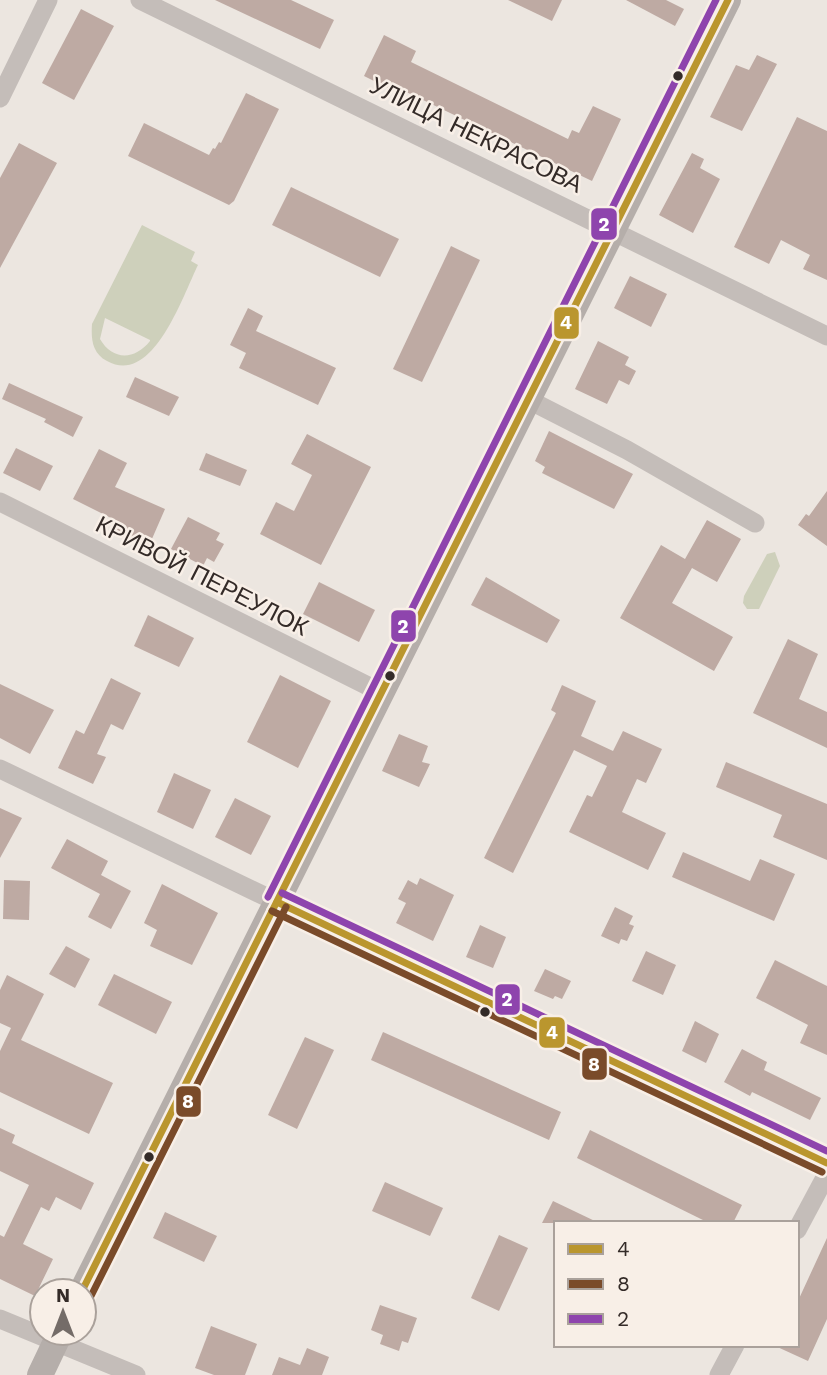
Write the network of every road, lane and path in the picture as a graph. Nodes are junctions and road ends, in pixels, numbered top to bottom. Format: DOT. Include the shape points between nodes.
graph roads {
  1 [pos="48,0"];
  2 [pos="140,0"];
  3 [pos="728,0"];
  4 [pos="0,98"];
  5 [pos="613,232"];
  6 [pos="827,336"];
  7 [pos="529,400"];
  8 [pos="0,502"];
  9 [pos="755,523"];
  10 [pos="382,693"];
  11 [pos="0,769"];
  12 [pos="277,902"];
  13 [pos="827,1164"];
  14 [pos="827,1174"];
  15 [pos="799,1226"];
  16 [pos="89,1277"];
  17 [pos="0,1319"];
  18 [pos="28,1328"];
  19 [pos="54,1347"];
  20 [pos="77,1347"];
  21 [pos="734,1347"];
  22 [pos="40,1375"];
  23 [pos="136,1375"];
  24 [pos="719,1375"];
  1 -- 4 [label="street"];
  2 -- 5 [label="street, УЛИЦА НЕКРАСОВА"];
  3 -- 5 [label="main road"];
  5 -- 6 [label="street, УЛИЦА НЕКРАСОВА"];
  5 -- 7 [label="main road"];
  7 -- 9 [label="street"];
  7 -- 10 [label="main road"];
  8 -- 10 [label="street, КРИВОЙ ПЕРЕУЛОК"];
  10 -- 12 [label="main road"];
  11 -- 12 [label="street"];
  12 -- 13 [label="main road"];
  12 -- 16 [label="main road"];
  14 -- 15 [label="street"];
  17 -- 18 [label="street"];
  19 -- 22 [label="main road"];
  20 -- 23 [label="street"];
  21 -- 24 [label="street"];
}
